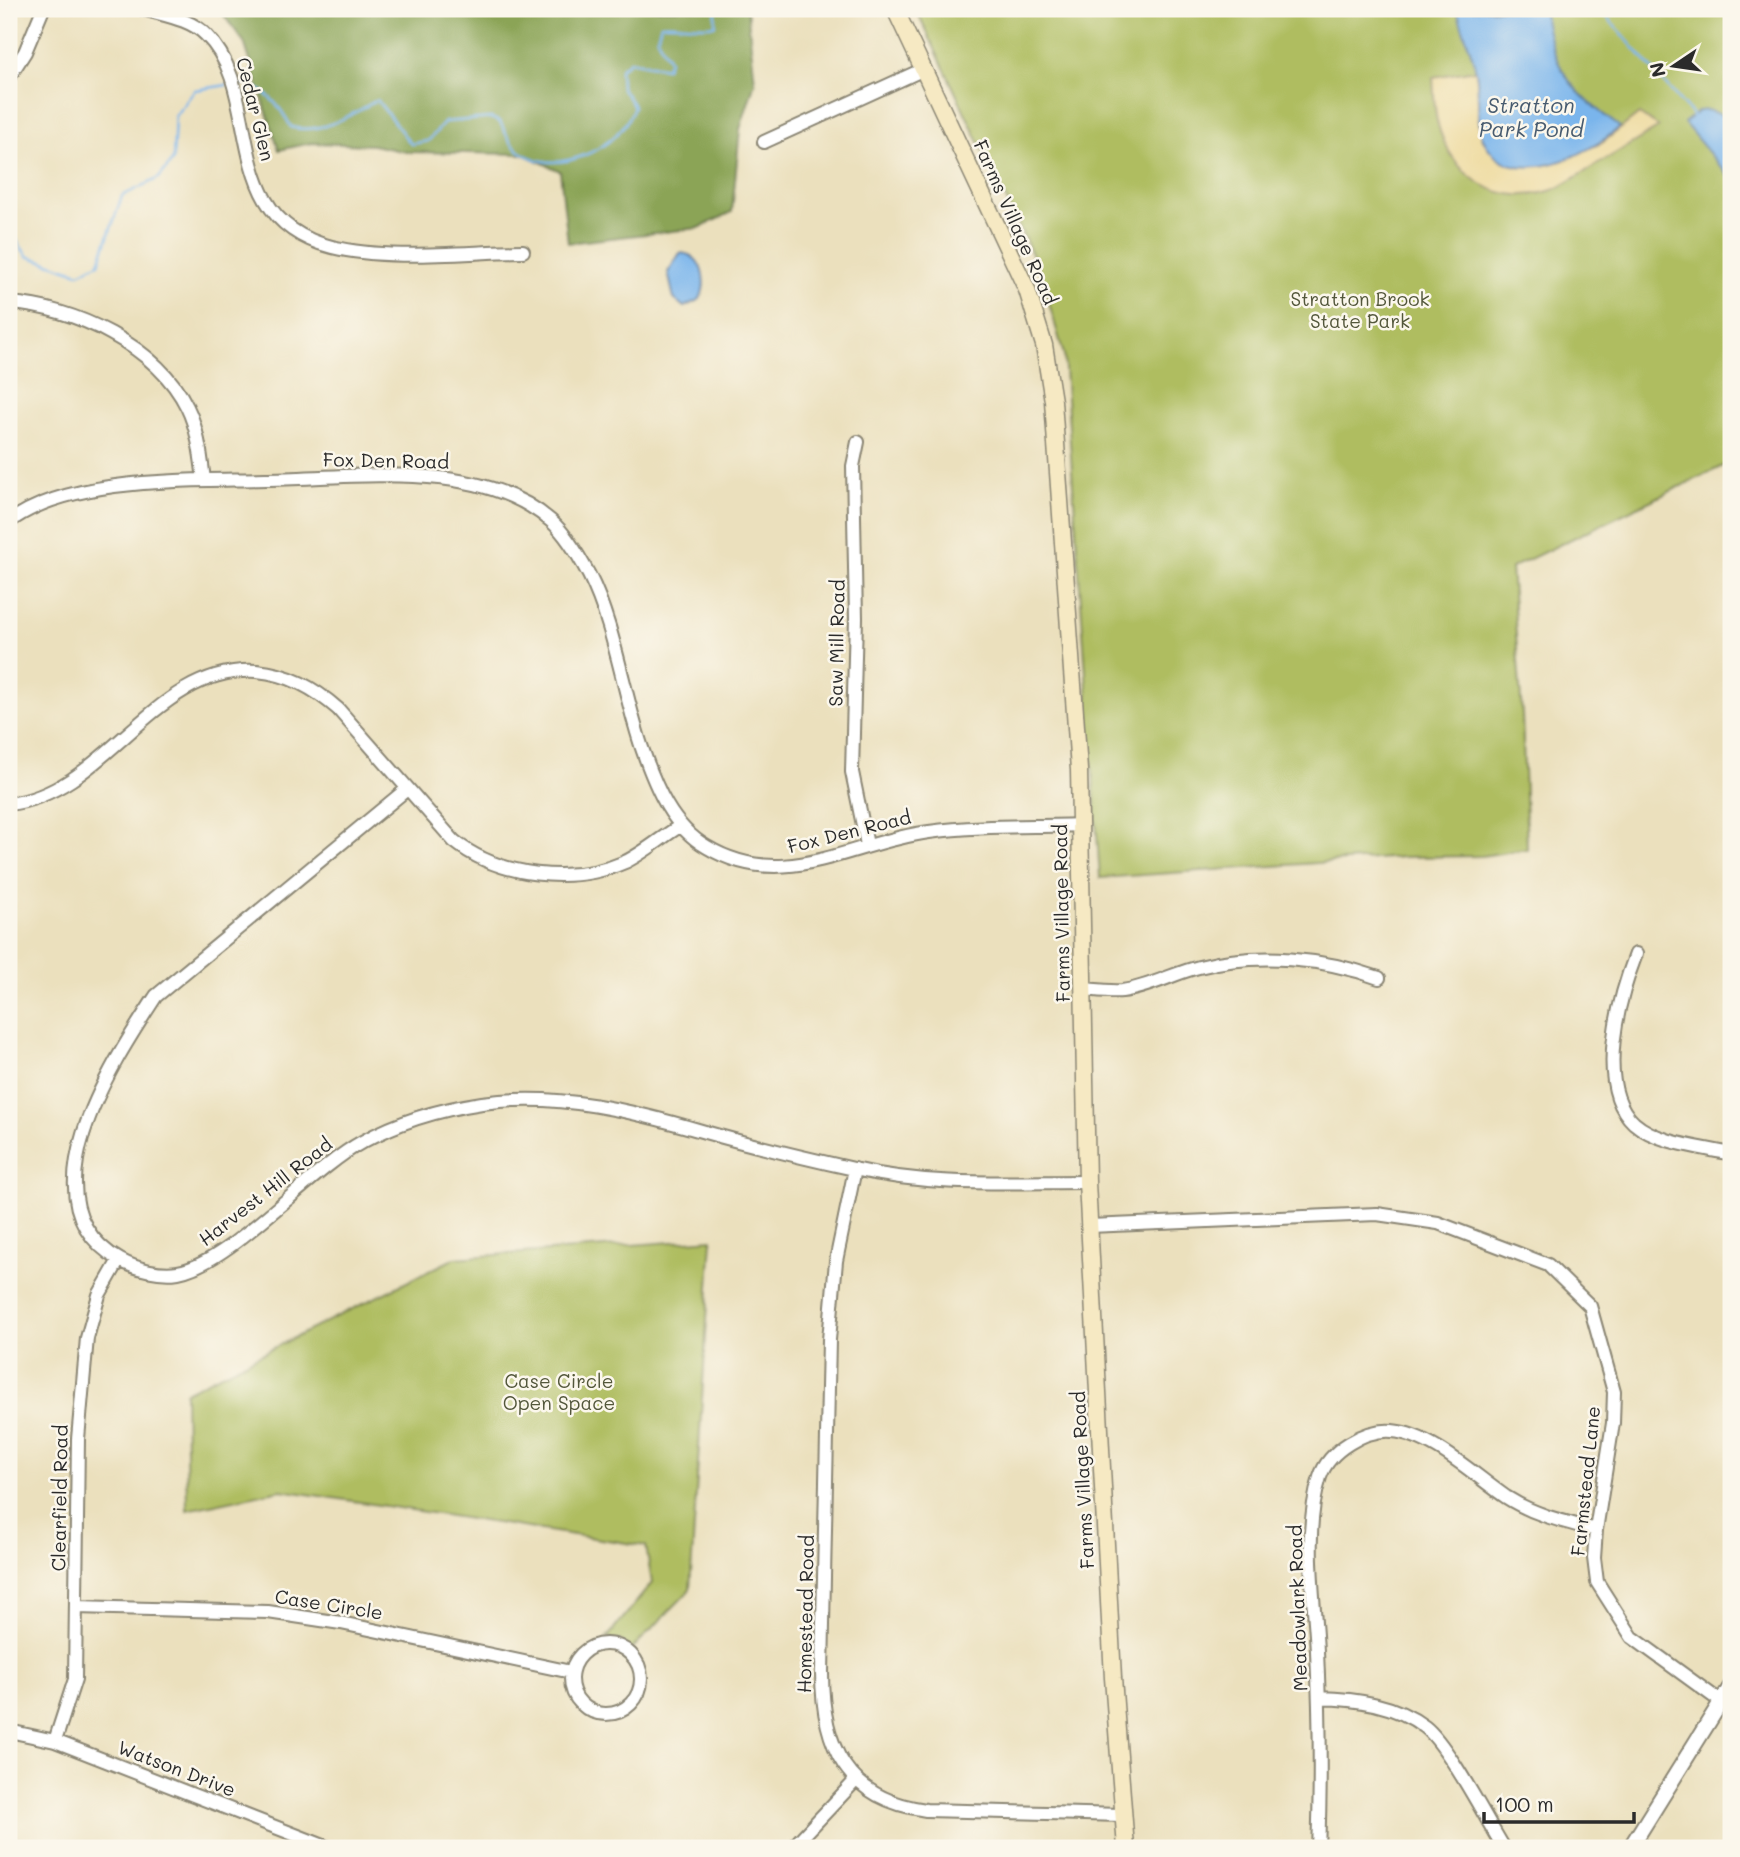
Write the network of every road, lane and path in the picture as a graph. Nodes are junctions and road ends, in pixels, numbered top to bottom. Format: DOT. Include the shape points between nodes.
graph roads {
  1 [pos="43,9"];
  2 [pos="143,9"];
  3 [pos="895,9"];
  4 [pos="923,69"];
  5 [pos="9,77"];
  6 [pos="764,142"];
  7 [pos="523,251"];
  8 [pos="9,303"];
  9 [pos="858,442"];
  10 [pos="204,480"];
  11 [pos="9,522"];
  12 [pos="407,789"];
  13 [pos="9,804"];
  14 [pos="1080,825"];
  15 [pos="680,826"];
  16 [pos="867,845"];
  17 [pos="1636,954"];
  18 [pos="1379,978"];
  19 [pos="1084,989"];
  20 [pos="1731,1154"];
  21 [pos="855,1169"];
  22 [pos="1087,1182"];
  23 [pos="1089,1226"];
  24 [pos="119,1260"];
  25 [pos="1596,1530"];
  26 [pos="76,1607"];
  27 [pos="571,1672"];
  28 [pos="1731,1686"];
  29 [pos="1319,1698"];
  30 [pos="1726,1706"];
  31 [pos="9,1731"];
  32 [pos="55,1741"];
  33 [pos="856,1780"];
  34 [pos="1122,1815"];
  35 [pos="329,1848"];
  36 [pos="792,1848"];
  37 [pos="1126,1848"];
  38 [pos="1318,1848"];
  39 [pos="1504,1848"];
  40 [pos="1630,1848"];
  1 -- 5 [label="street"];
  2 -- 7 [label="street, Cedar Glen" via="205,33 226,58 254,177 282,221 307,237 331,247 379,253"];
  3 -- 4 [label="main road, Farms Village Road"];
  4 -- 6 [label="street"];
  4 -- 14 [label="main road, Farms Village Road" via="1027,290 1044,345 1059,474"];
  8 -- 10 [label="street" via="29,304 93,325 120,337 151,362 187,406"];
  9 -- 16 [label="street, Saw Mill Road" via="853,466 852,772"];
  10 -- 11 [label="street, Fox Den Road" via="100,489 22,512"];
  10 -- 15 [label="street, Fox Den Road" via="402,477 467,481 495,488 552,522 589,575 651,774"];
  12 -- 13 [label="street" via="317,690 273,673 239,670 216,674 186,688 70,783"];
  12 -- 15 [label="street" via="471,855 548,876 627,861"];
  12 -- 24 [label="street, Harvest Hill Road" via="156,996 140,1020 103,1083 75,1163 73,1191 79,1212 90,1233"];
  14 -- 16 [label="street, Fox Den Road" via="929,832"];
  14 -- 19 [label="main road, Farms Village Road"];
  15 -- 16 [label="street, Fox Den Road" via="709,849 772,869 807,864"];
  17 -- 20 [label="street" via="1626,979 1615,1038 1610,1072 1614,1087 1634,1123 1664,1138"];
  18 -- 19 [label="street" via="1300,960 1250,959 1200,967 1122,991"];
  19 -- 22 [label="main road, Farms Village Road"];
  21 -- 22 [label="street, Harvest Hill Road" via="953,1184"];
  21 -- 24 [label="street, Harvest Hill Road" via="654,1116 545,1100 484,1102 437,1112 363,1141 201,1264 162,1272"];
  21 -- 33 [label="street, Homestead Road" via="836,1261 829,1340 822,1697 826,1729"];
  22 -- 23 [label="main road, Farms Village Road"];
  23 -- 25 [label="street, Farmstead Lane" via="1377,1214 1438,1223 1548,1265 1590,1306 1614,1392"];
  23 -- 34 [label="main road, Farms Village Road"];
  24 -- 26 [label="street, Clearfield Road" via="99,1296 87,1338 78,1439"];
  25 -- 29 [label="street, Meadowlark Road" via="1552,1520 1508,1499 1418,1438 1393,1431 1366,1434 1333,1455 1321,1474 1310,1526"];
  25 -- 30 [label="street, Farmstead Lane" via="1597,1582 1632,1637"];
  26 -- 27 [label="street, Case Circle" via="268,1612"];
  26 -- 32 [label="street, Clearfield Road" via="75,1679"];
  27 -- 27 [label="street" via="575,1696 593,1712 627,1708 641,1688 639,1664 632,1654 612,1643 582,1653"];
  28 -- 30 [label="street"];
  29 -- 38 [label="street, Meadowlark Road"];
  29 -- 39 [label="street" via="1388,1707 1427,1728"];
  30 -- 40 [label="street"];
  31 -- 32 [label="street, Watson Drive"];
  32 -- 35 [label="street, Watson Drive"];
  33 -- 34 [label="street, Homestead Road" via="897,1804 926,1810"];
  33 -- 36 [label="street"];
  34 -- 37 [label="main road, Farms Village Road"];
}
